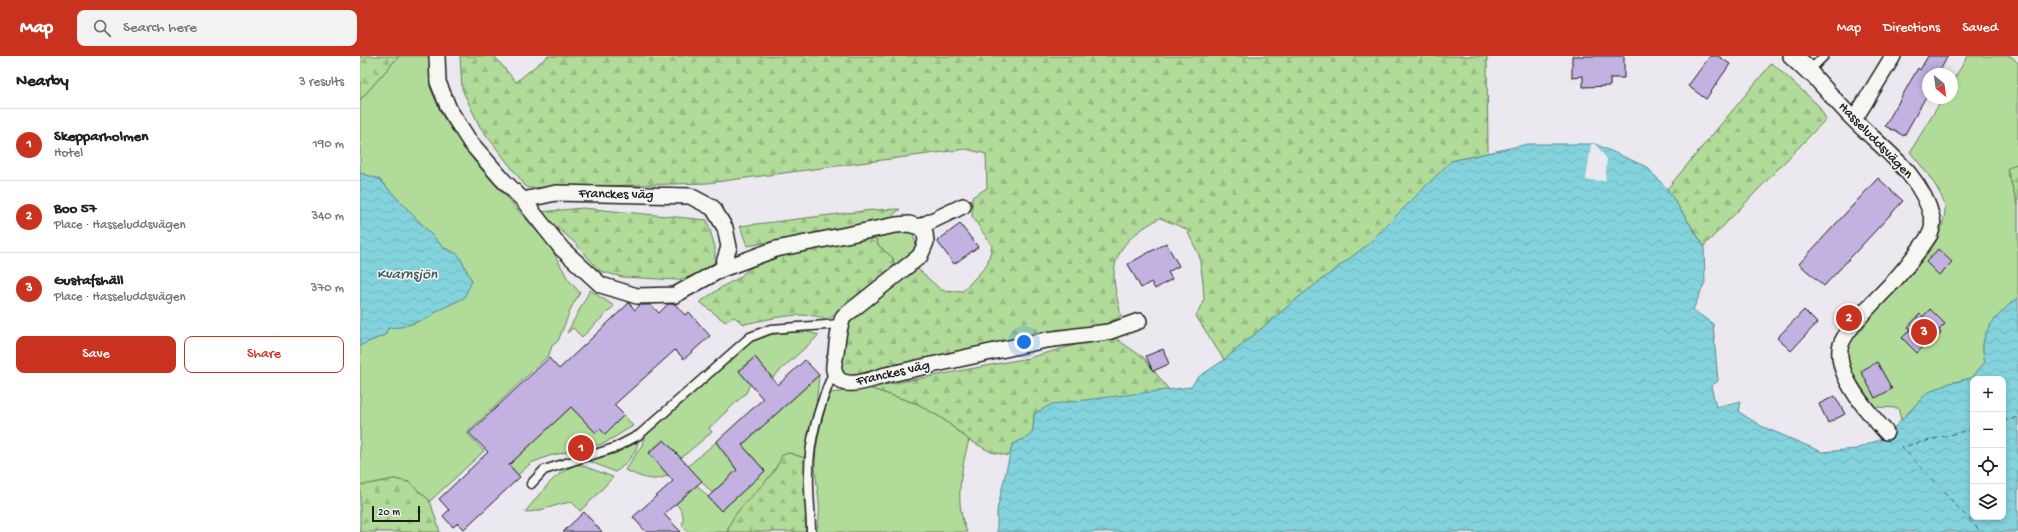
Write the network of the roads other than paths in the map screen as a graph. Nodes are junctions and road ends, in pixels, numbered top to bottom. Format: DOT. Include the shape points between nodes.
graph roads {
  1 [pos="437,56"];
  2 [pos="1793,56"];
  3 [pos="1824,56"];
  4 [pos="1893,56"];
  5 [pos="1809,70"];
  6 [pos="1854,120"];
  7 [pos="523,200"];
  8 [pos="963,206"];
  9 [pos="919,227"];
  10 [pos="722,269"];
  11 [pos="1139,321"];
  12 [pos="840,324"];
  13 [pos="834,370"];
  14 [pos="1886,432"];
  15 [pos="531,484"];
  16 [pos="811,532"];
  1 -- 7 [label="street" via="438,82 449,109 470,142"];
  2 -- 5 [label="street, Hasseluddsvägen"];
  3 -- 5 [label="lane"];
  4 -- 6 [label="street"];
  5 -- 6 [label="street, Hasseluddsvägen"];
  6 -- 14 [label="street, Hasseluddsvägen" via="1895,158 1914,182 1928,204 1932,220 1931,234 1895,280 1848,331 1840,348 1840,360 1845,375 1863,407"];
  7 -- 10 [label="street" via="562,249 601,285 637,296 675,295"];
  7 -- 10 [label="street, Franckes väg" via="556,194 690,196 713,208 725,228 729,247"];
  8 -- 9 [label="street"];
  9 -- 10 [label="street" via="909,224 896,225 776,249"];
  9 -- 12 [label="street" via="925,232 926,242 920,256 864,299 843,317"];
  11 -- 13 [label="street, Franckes väg" via="1108,332 1046,340 860,383 847,384 838,379"];
  12 -- 13 [label="street, Franckes väg"];
  12 -- 15 [label="lane" via="771,329 750,338 639,435 614,448 544,470"];
  13 -- 16 [label="lane" via="824,392 808,470"];
}
